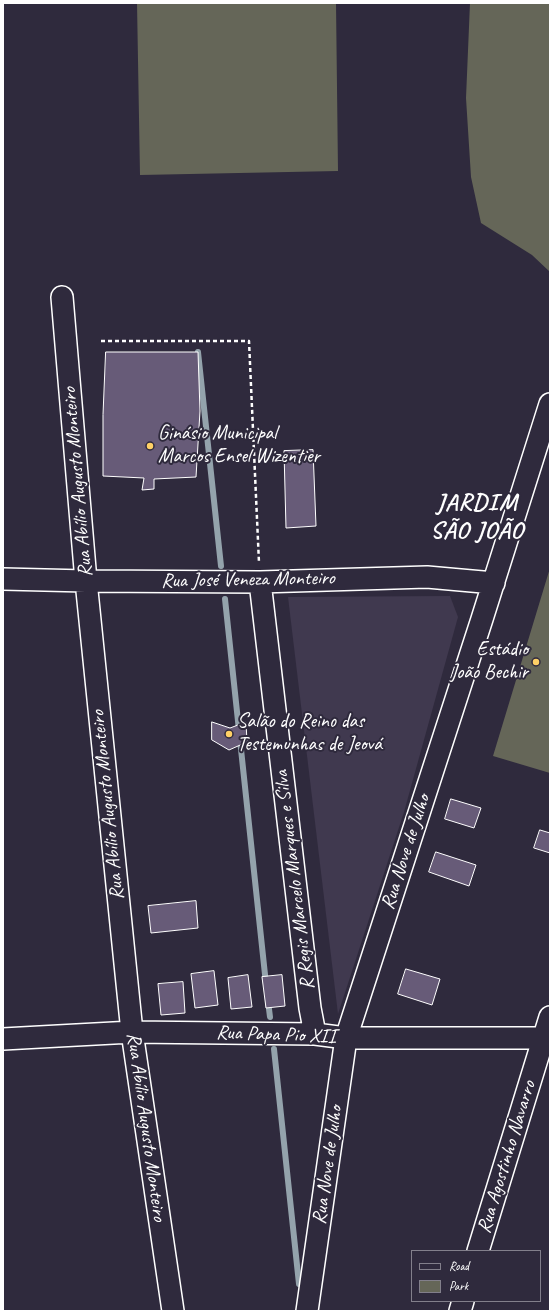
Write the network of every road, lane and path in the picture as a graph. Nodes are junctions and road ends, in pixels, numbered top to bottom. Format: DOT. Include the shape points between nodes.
graph roads {
  1 [pos="62,296"];
  2 [pos="101,341"];
  3 [pos="550,404"];
  4 [pos="3,579"];
  5 [pos="86,581"];
  6 [pos="260,582"];
  7 [pos="494,583"];
  8 [pos="550,1017"];
  9 [pos="132,1032"];
  10 [pos="314,1034"];
  11 [pos="346,1038"];
  12 [pos="547,1038"];
  13 [pos="3,1039"];
  14 [pos="478,1250"];
  15 [pos="173,1311"];
  16 [pos="307,1311"];
  1 -- 5 [label="street, Rua Abílio Augusto Monteiro"];
  2 -- 6 [label="path" via="249,341"];
  3 -- 7 [label="street, Rua Nove de Julho"];
  4 -- 5 [label="street, Rua José Veneza Monteiro"];
  5 -- 6 [label="street, Rua José Veneza Monteiro"];
  5 -- 9 [label="street, Rua Abílio Augusto Monteiro"];
  6 -- 7 [label="street, Rua José Veneza Monteiro" via="427,577"];
  6 -- 10 [label="street, R Regis Marcelo Marques e Silva"];
  7 -- 11 [label="street, Rua Nove de Julho"];
  8 -- 12 [label="street, Rua Agostinho Navarro"];
  9 -- 10 [label="street, Rua Papa Pio XII"];
  9 -- 13 [label="street, Rua Papa Pio XII"];
  9 -- 15 [label="street, Rua Abílio Augusto Monteiro"];
  10 -- 11 [label="street, Rua Papa Pio XII"];
  11 -- 12 [label="street, Rua Papa Pio XII"];
  11 -- 16 [label="street, Rua Nove de Julho"];
  12 -- 14 [label="street, Rua Agostinho Navarro"];
}
